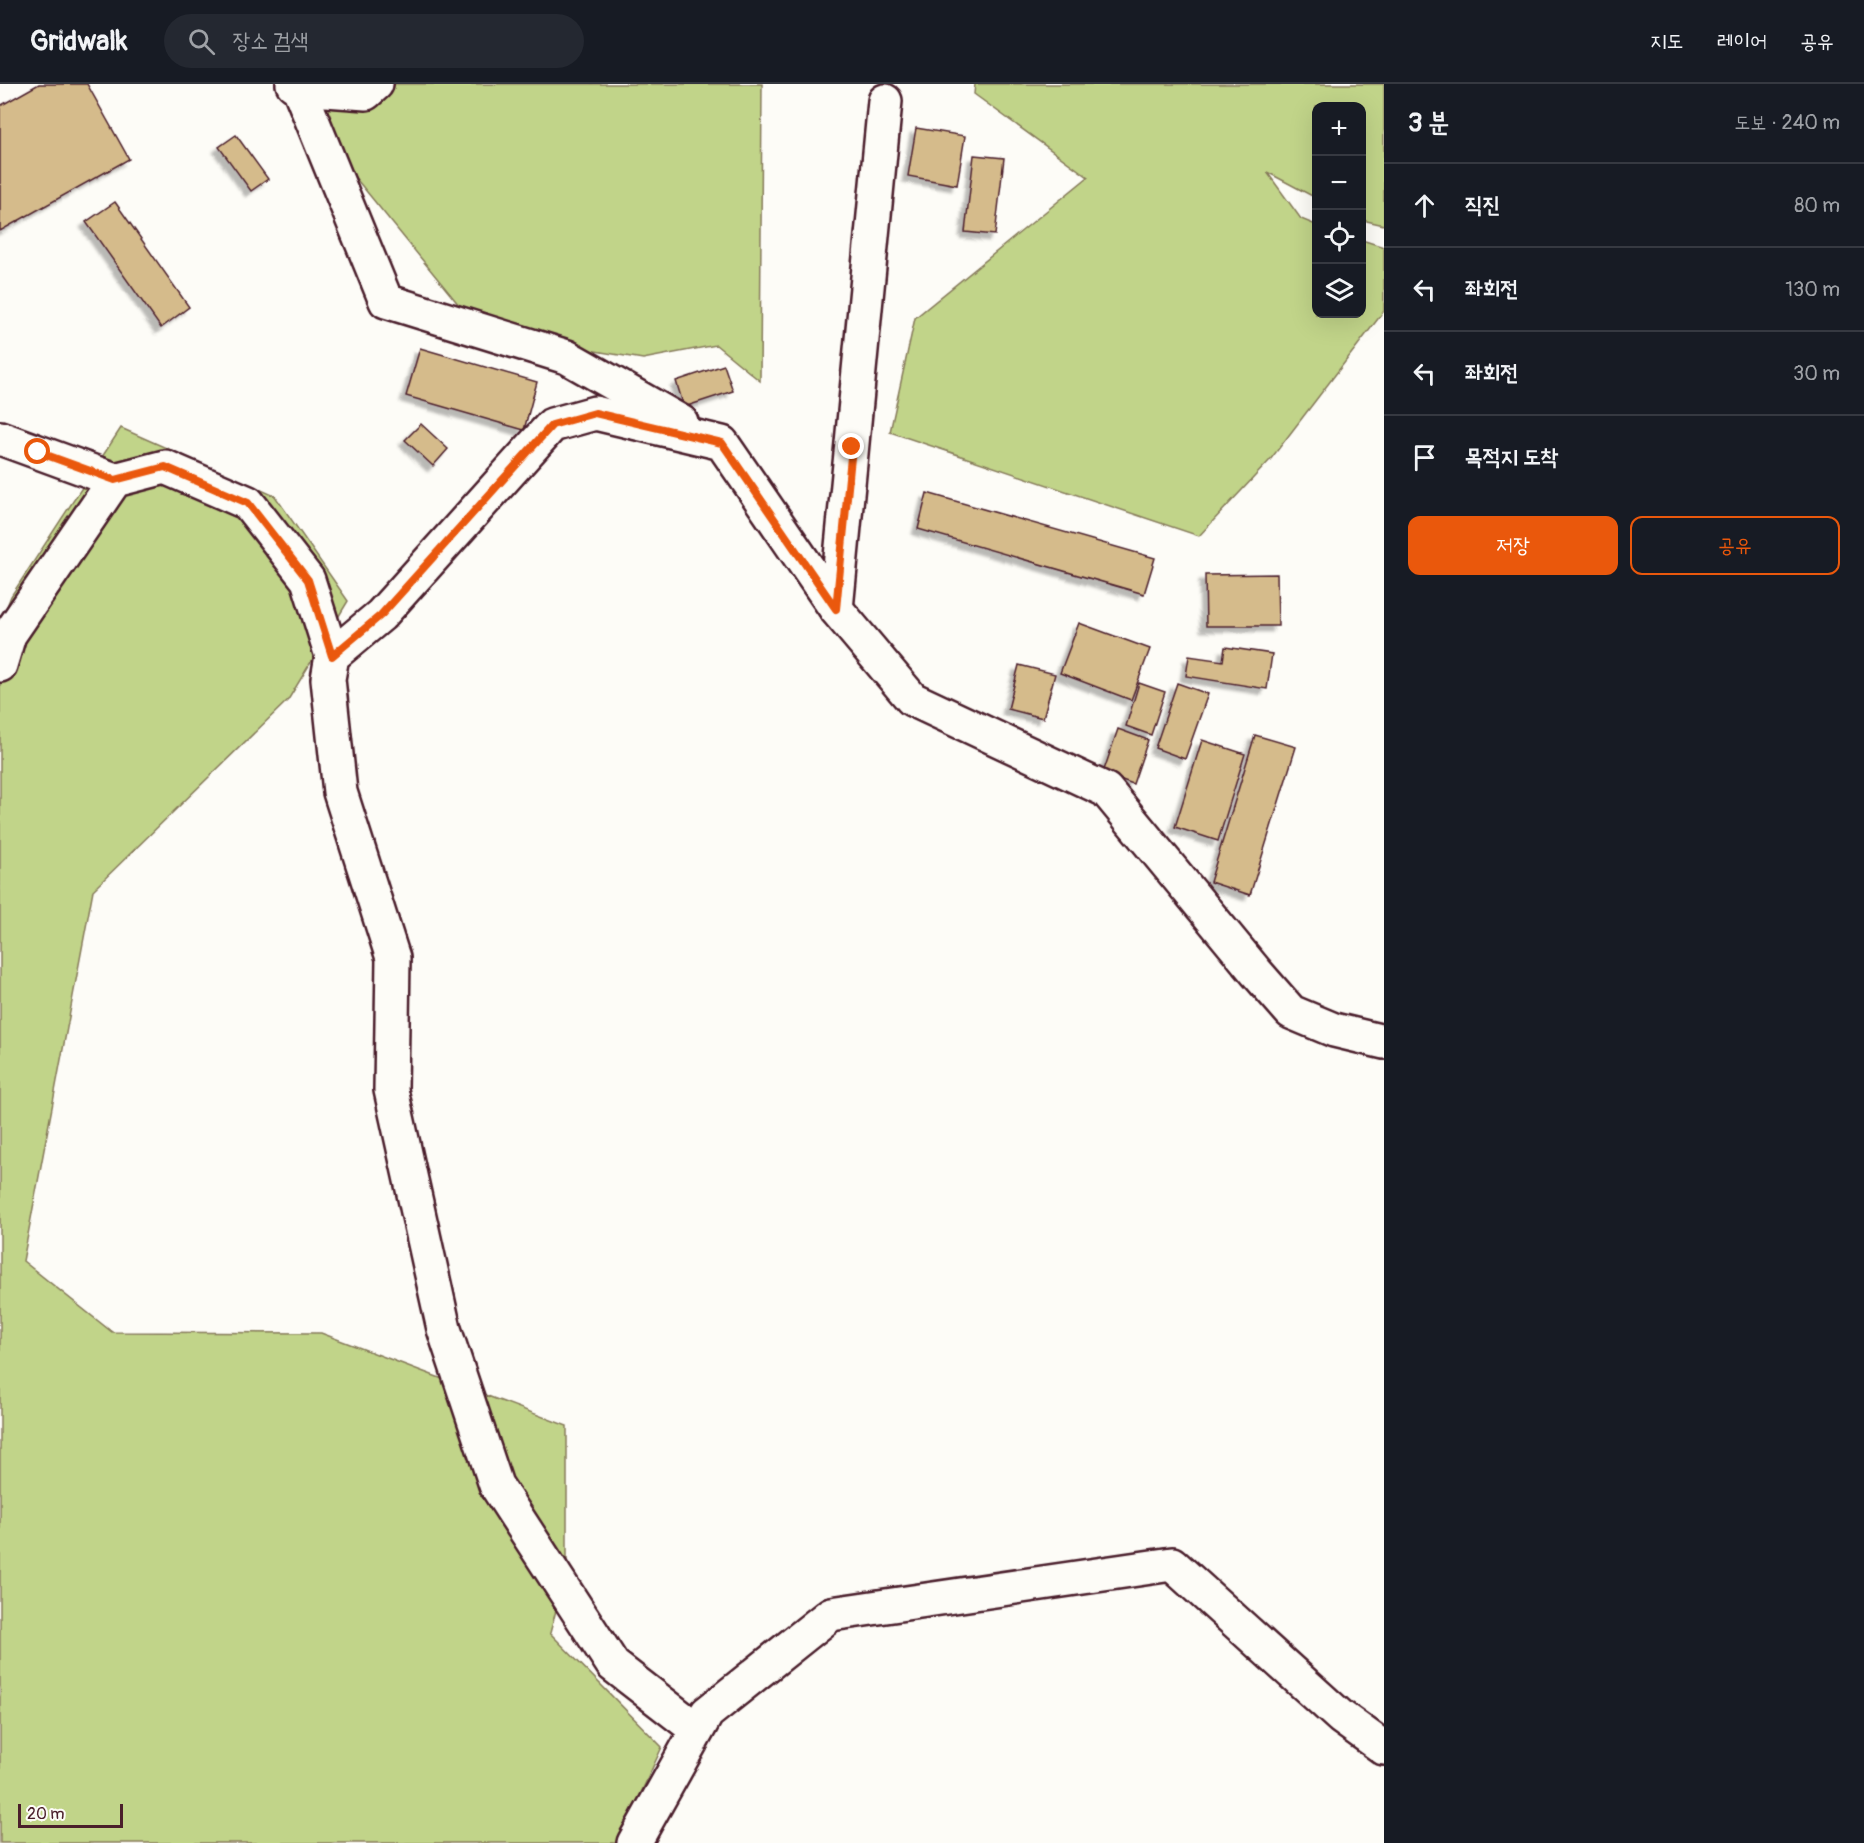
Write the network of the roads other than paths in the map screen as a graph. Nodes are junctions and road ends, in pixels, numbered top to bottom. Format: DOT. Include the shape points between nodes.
graph roads {
  1 [pos="376,84"];
  2 [pos="296,86"];
  3 [pos="885,101"];
  4 [pos="0,438"];
  5 [pos="722,443"];
  6 [pos="115,480"];
  7 [pos="836,609"];
  8 [pos="332,656"];
  9 [pos="0,665"];
  10 [pos="1384,1042"];
  11 [pos="698,1730"];
  12 [pos="1384,1748"];
  13 [pos="634,1843"];
  1 -- 2 [label="street" via="366,93"];
  2 -- 5 [label="street" via="386,301 567,357"];
  3 -- 7 [label="street"];
  4 -- 6 [label="street"];
  5 -- 7 [label="street"];
  5 -- 8 [label="street" via="595,413 552,425 381,615"];
  6 -- 8 [label="street" via="165,467 248,503 308,580"];
  6 -- 9 [label="street" via="9,635"];
  7 -- 10 [label="street" via="912,699 1106,790 1291,1011 1334,1030"];
  8 -- 11 [label="street" via="328,679 340,792 393,958 391,1090 444,1329 496,1485 613,1665"];
  11 -- 12 [label="street" via="707,1713 831,1614 1172,1564 1341,1717"];
  11 -- 13 [label="street"];
}
